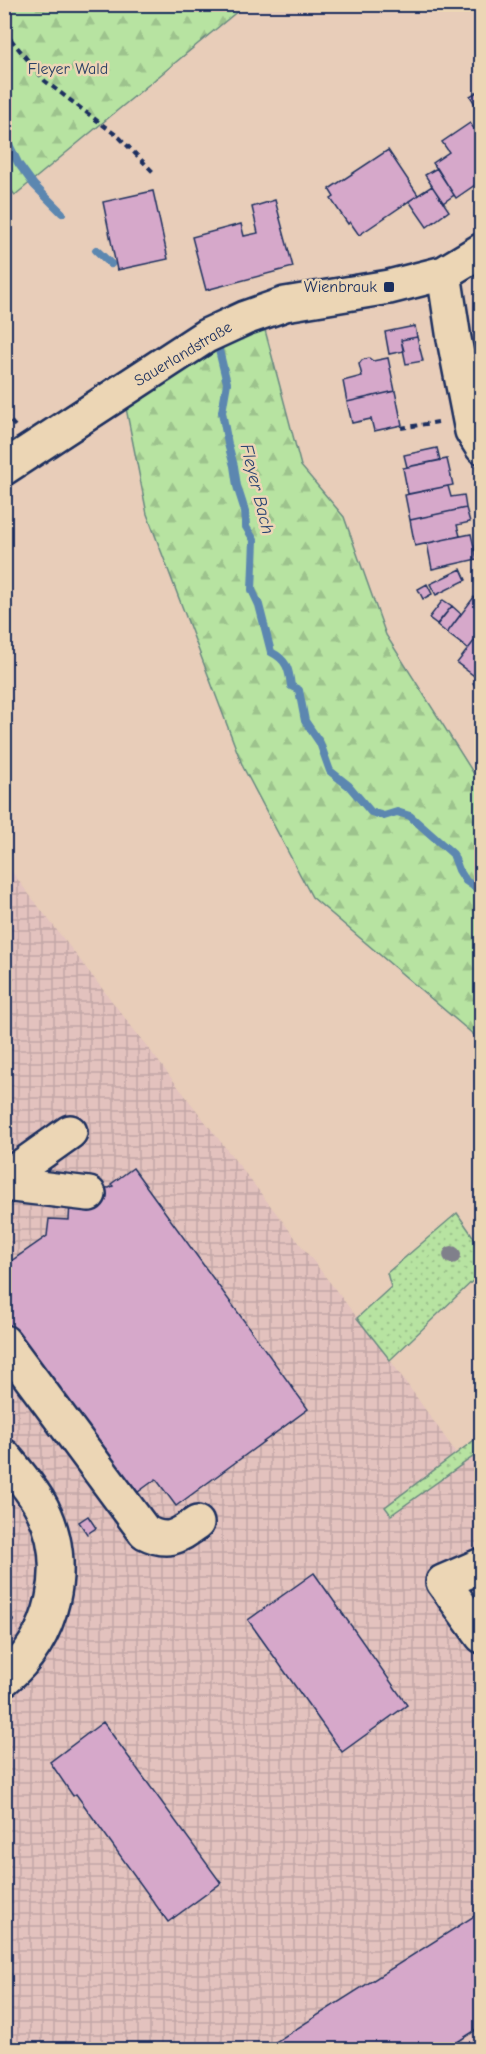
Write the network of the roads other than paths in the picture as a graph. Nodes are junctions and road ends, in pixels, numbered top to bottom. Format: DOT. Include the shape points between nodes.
graph roads {
  1 [pos="482,250"];
  2 [pos="444,273"];
  3 [pos="482,447"];
  4 [pos="4,468"];
  5 [pos="70,1132"];
  6 [pos="4,1179"];
  7 [pos="4,1184"];
  8 [pos="4,1204"];
  9 [pos="4,1342"];
  10 [pos="4,1456"];
  11 [pos="197,1523"];
  12 [pos="482,1565"];
  13 [pos="482,1636"];
  14 [pos="4,1679"];
  1 -- 2 [label="street, Sauerlandstraße"];
  2 -- 3 [label="street" via="472,431"];
  2 -- 4 [label="street, Sauerlandstraße" via="388,287 285,304 225,326"];
  5 -- 6 [label="street"];
  7 -- 8 [label="street" via="79,1203"];
  9 -- 11 [label="street" via="144,1532 170,1539"];
  10 -- 14 [label="street" via="42,1507 58,1562 55,1597 42,1632 30,1652"];
  12 -- 13 [label="street" via="443,1582"];
}
